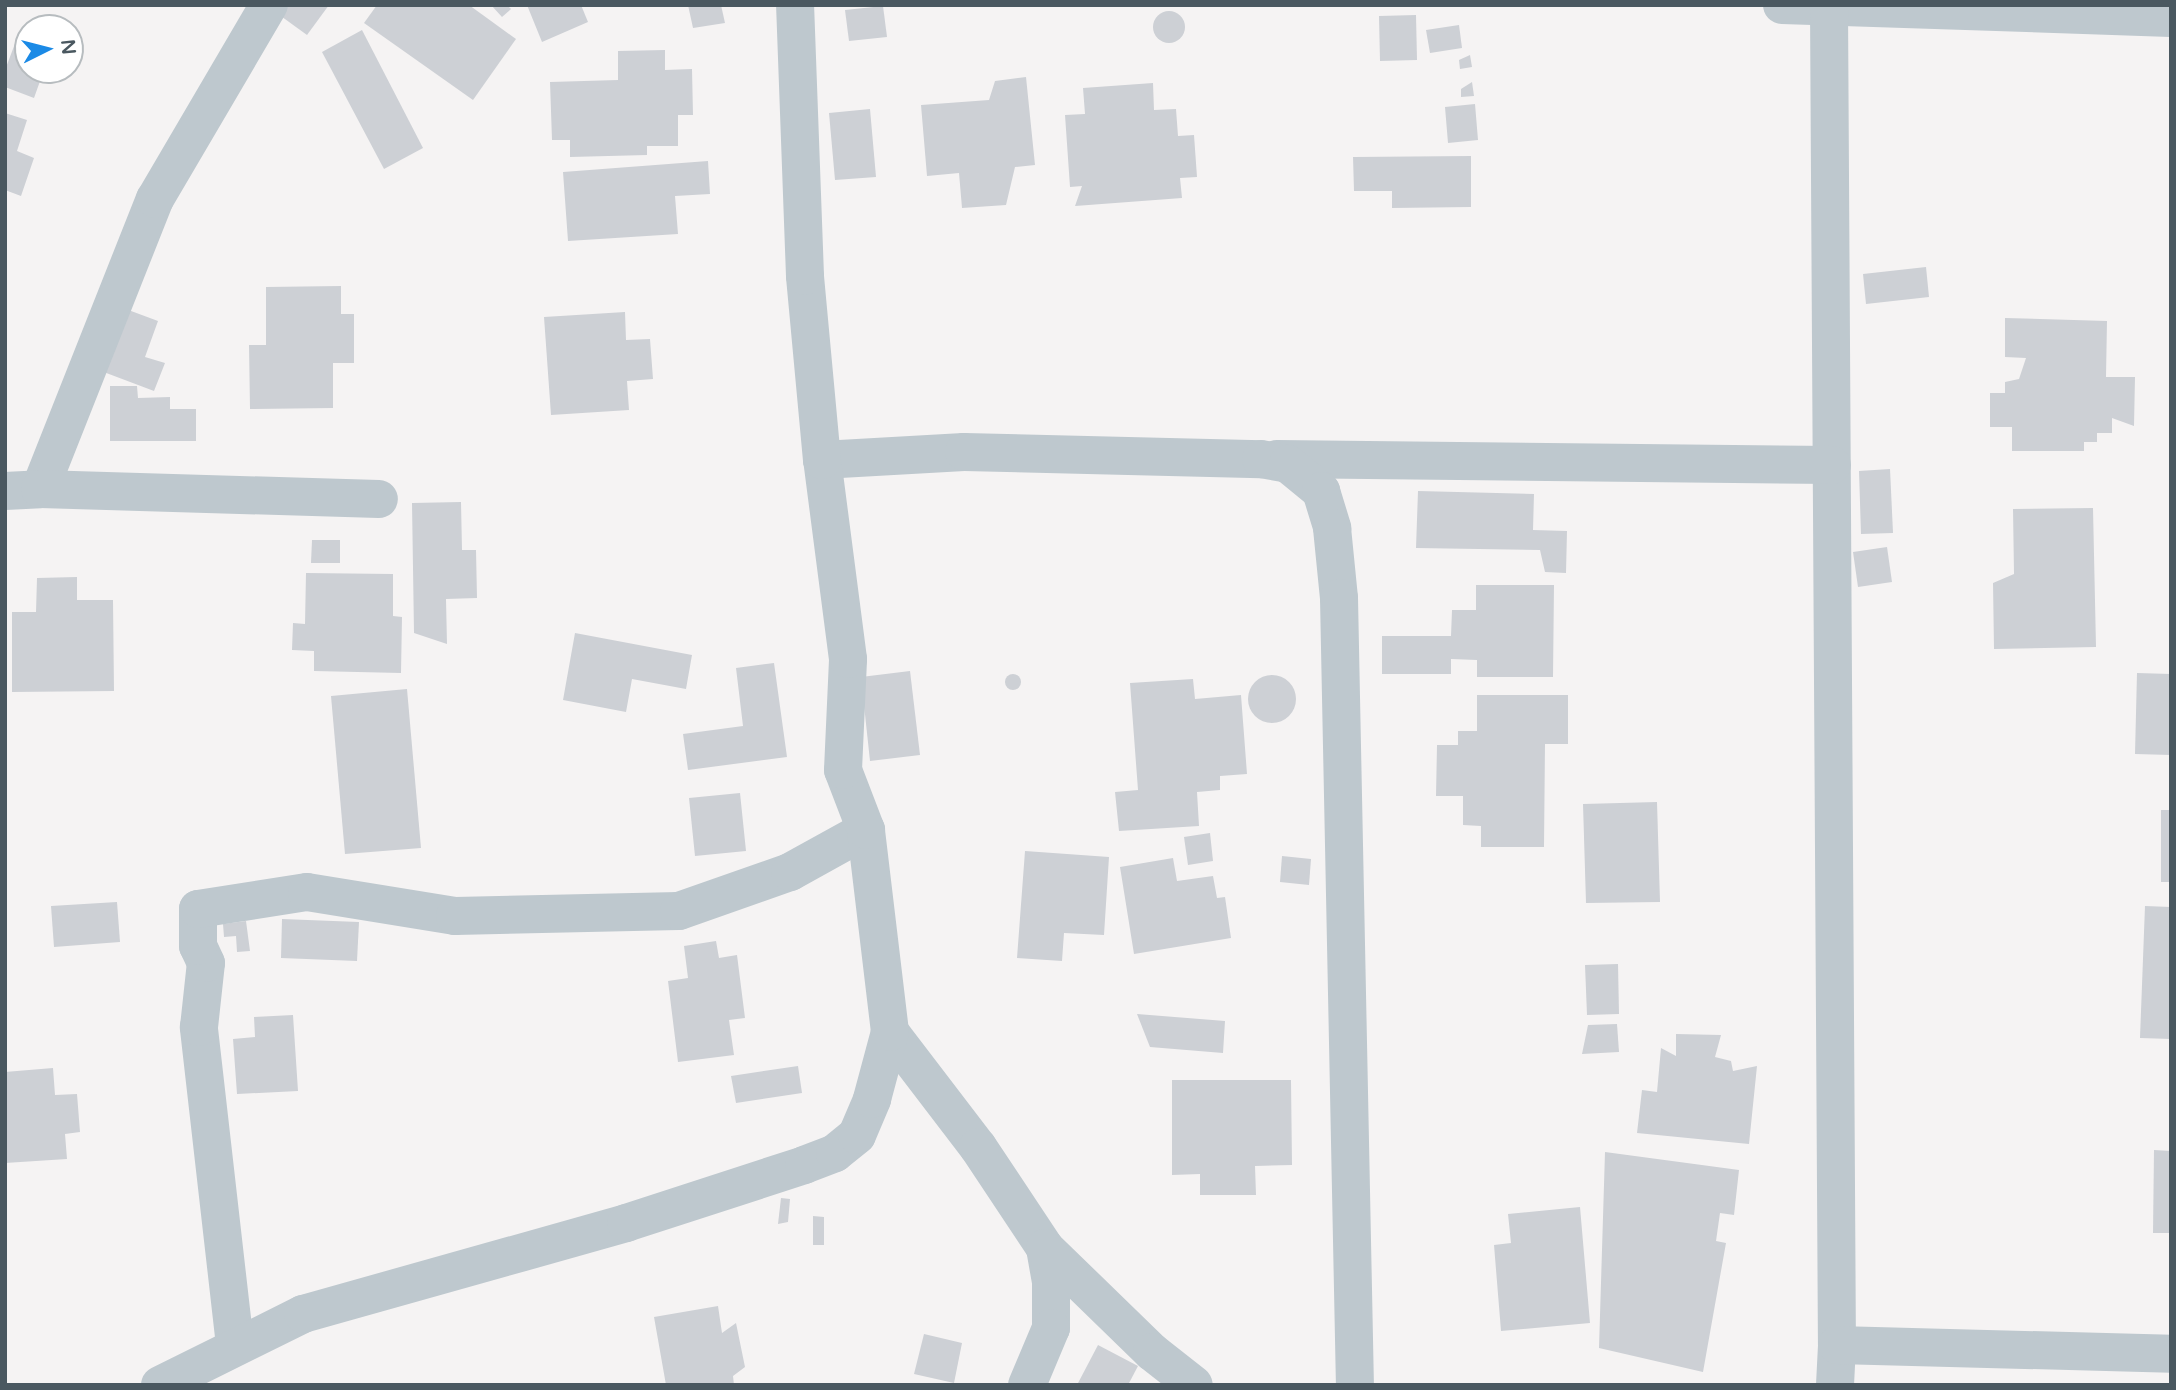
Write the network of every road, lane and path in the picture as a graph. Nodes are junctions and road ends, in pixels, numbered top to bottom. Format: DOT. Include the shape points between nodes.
graph roads {
  1 [pos="269,5"];
  2 [pos="795,5"];
  3 [pos="1782,5"];
  4 [pos="1829,7"];
  5 [pos="2171,18"];
  6 [pos="1261,459"];
  7 [pos="822,460"];
  8 [pos="1832,465"];
  9 [pos="22,490"];
  10 [pos="379,499"];
  11 [pos="866,830"];
  12 [pos="890,1032"];
  13 [pos="1045,1248"];
  14 [pos="235,1345"];
  15 [pos="1837,1345"];
  16 [pos="2171,1354"];
  17 [pos="160,1385"];
  18 [pos="1027,1385"];
  19 [pos="1194,1385"];
  20 [pos="1355,1385"];
  21 [pos="1835,1385"];
  1 -- 9 [label="street" via="155,199"];
  2 -- 7 [label="street" via="805,276"];
  3 -- 4 [label="street"];
  4 -- 5 [label="street"];
  4 -- 8 [label="street"];
  6 -- 7 [label="street" via="964,452"];
  6 -- 8 [label="street"];
  6 -- 20 [label="street" via="1288,464 1315,484 1332,528 1339,598"];
  7 -- 11 [label="street" via="848,659 843,770"];
  8 -- 15 [label="street"];
  9 -- 10 [label="street"];
  11 -- 12 [label="street"];
  11 -- 14 [label="street" via="790,872 679,911 455,916 307,892 198,909 198,946 206,963 199,1027"];
  12 -- 13 [label="street" via="978,1147"];
  12 -- 14 [label="street" via="857,1135 835,1153 626,1223 303,1314"];
  13 -- 18 [label="street" via="1052,1283 1051,1328"];
  13 -- 19 [label="street"];
  14 -- 17 [label="street"];
  15 -- 16 [label="street"];
  15 -- 21 [label="street"];
}
